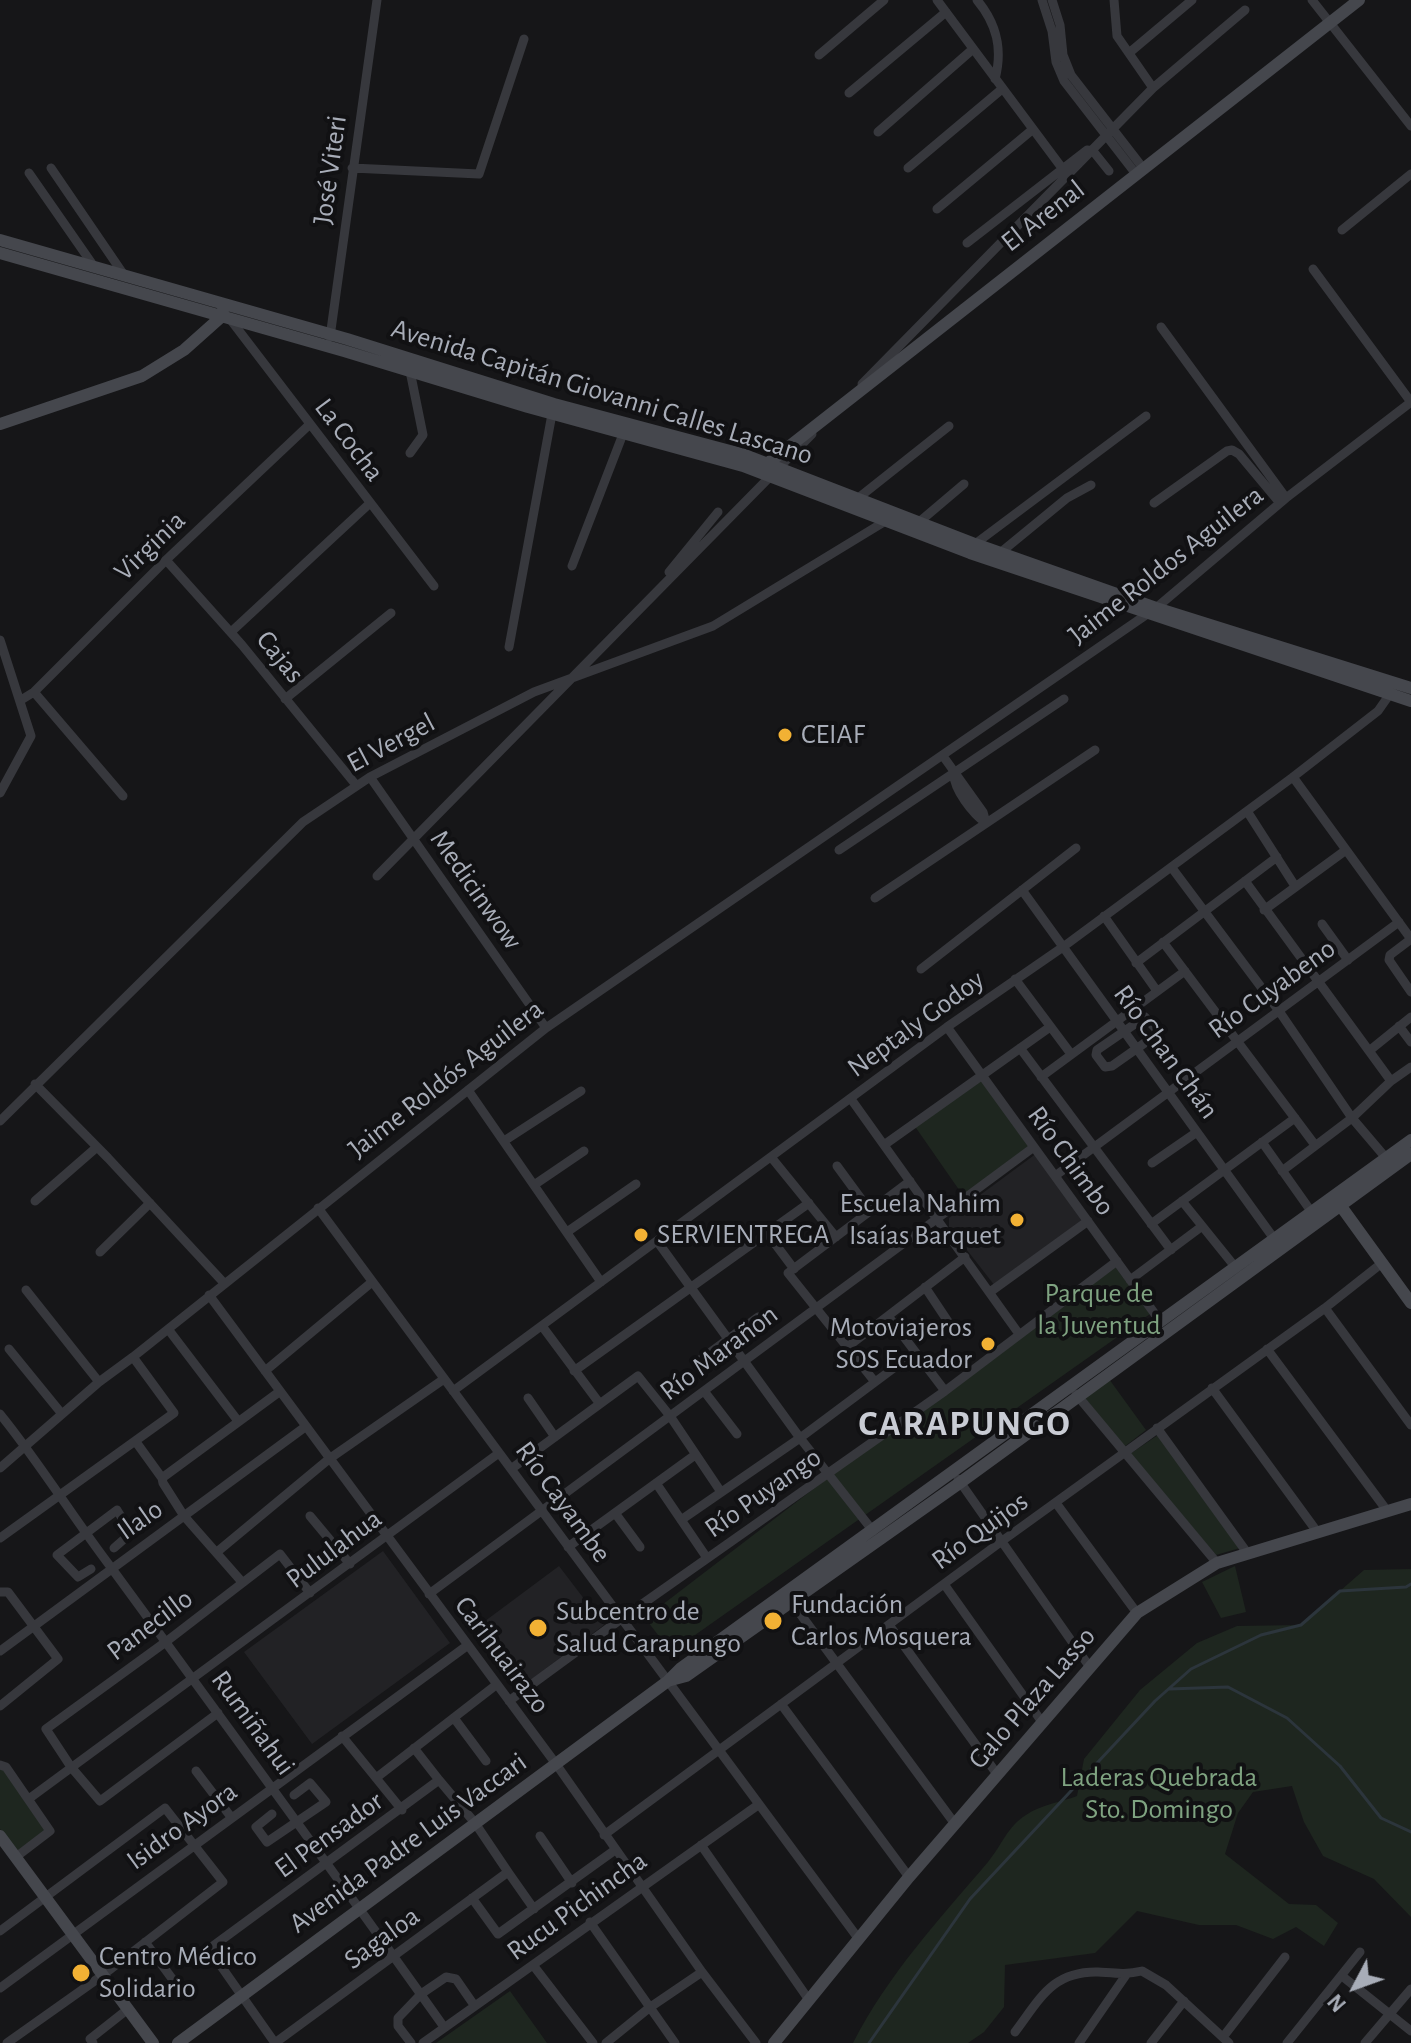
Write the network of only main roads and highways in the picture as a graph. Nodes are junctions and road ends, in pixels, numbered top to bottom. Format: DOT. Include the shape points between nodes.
graph roads {
  1 [pos="1359,0"];
  2 [pos="0,240"];
  3 [pos="0,253"];
  4 [pos="225,303"];
  5 [pos="226,318"];
  6 [pos="329,340"];
  7 [pos="0,424"];
  8 [pos="763,467"];
  9 [pos="1152,611"];
  10 [pos="1411,688"];
  11 [pos="1394,689"];
  12 [pos="1411,701"];
  13 [pos="1411,1140"];
  14 [pos="1411,1154"];
  15 [pos="1337,1200"];
  16 [pos="1315,1217"];
  17 [pos="1411,1303"];
  18 [pos="1074,1392"];
  19 [pos="957,1477"];
  20 [pos="1411,1504"];
  21 [pos="668,1681"];
  22 [pos="0,1836"];
  23 [pos="153,2043"];
  24 [pos="178,2043"];
  25 [pos="774,2043"];
  1 -- 8 [label="main road, El Arenal"];
  2 -- 4 [label="main road, Avenida Capitán Giovanni Calles Lascano"];
  3 -- 5 [label="main road, Avenida Capitán Giovanni Calles Lascano"];
  4 -- 5 [label="main road"];
  4 -- 6 [label="main road, Avenida Capitán Giovanni Calles Lascano"];
  5 -- 6 [label="main road, Avenida Capitán Giovanni Calles Lascano"];
  5 -- 7 [label="main road" via="142,376"];
  6 -- 8 [label="main road, Avenida Capitán Giovanni Calles Lascano"];
  6 -- 8 [label="main road, Avenida Capitán Giovanni Calles Lascano" via="552,414"];
  8 -- 9 [label="main road, Avenida Capitán Giovanni Calles Lascano"];
  8 -- 9 [label="main road, Avenida Capitán Giovanni Calles Lascano" via="884,522"];
  9 -- 11 [label="main road, Avenida Capitán Giovanni Calles Lascano"];
  10 -- 11 [label="main road, Avenida Capitán Giovanni Calles Lascano"];
  11 -- 12 [label="main road, Avenida Capitán Giovanni Calles Lascano"];
  13 -- 15 [label="main road, Avenida Padre Luis Vaccari"];
  14 -- 15 [label="main road, Avenida Padre Luis Vaccari"];
  15 -- 16 [label="main road, Avenida Padre Luis Vaccari"];
  15 -- 17 [label="main road"];
  16 -- 18 [label="main road, Avenida Padre Luis Vaccari"];
  16 -- 18 [label="main road, Avenida Padre Luis Vaccari" via="1160,1321"];
  18 -- 19 [label="main road, Avenida Padre Luis Vaccari"];
  19 -- 21 [label="main road, Avenida Padre Luis Vaccari" via="873,1531"];
  19 -- 21 [label="main road, Avenida Padre Luis Vaccari" via="686,1676"];
  20 -- 25 [label="main road, Galo Plaza Lasso" via="1217,1563 1137,1613"];
  21 -- 24 [label="main road, Avenida Padre Luis Vaccari" via="471,1819"];
  22 -- 23 [label="main road"];
}
